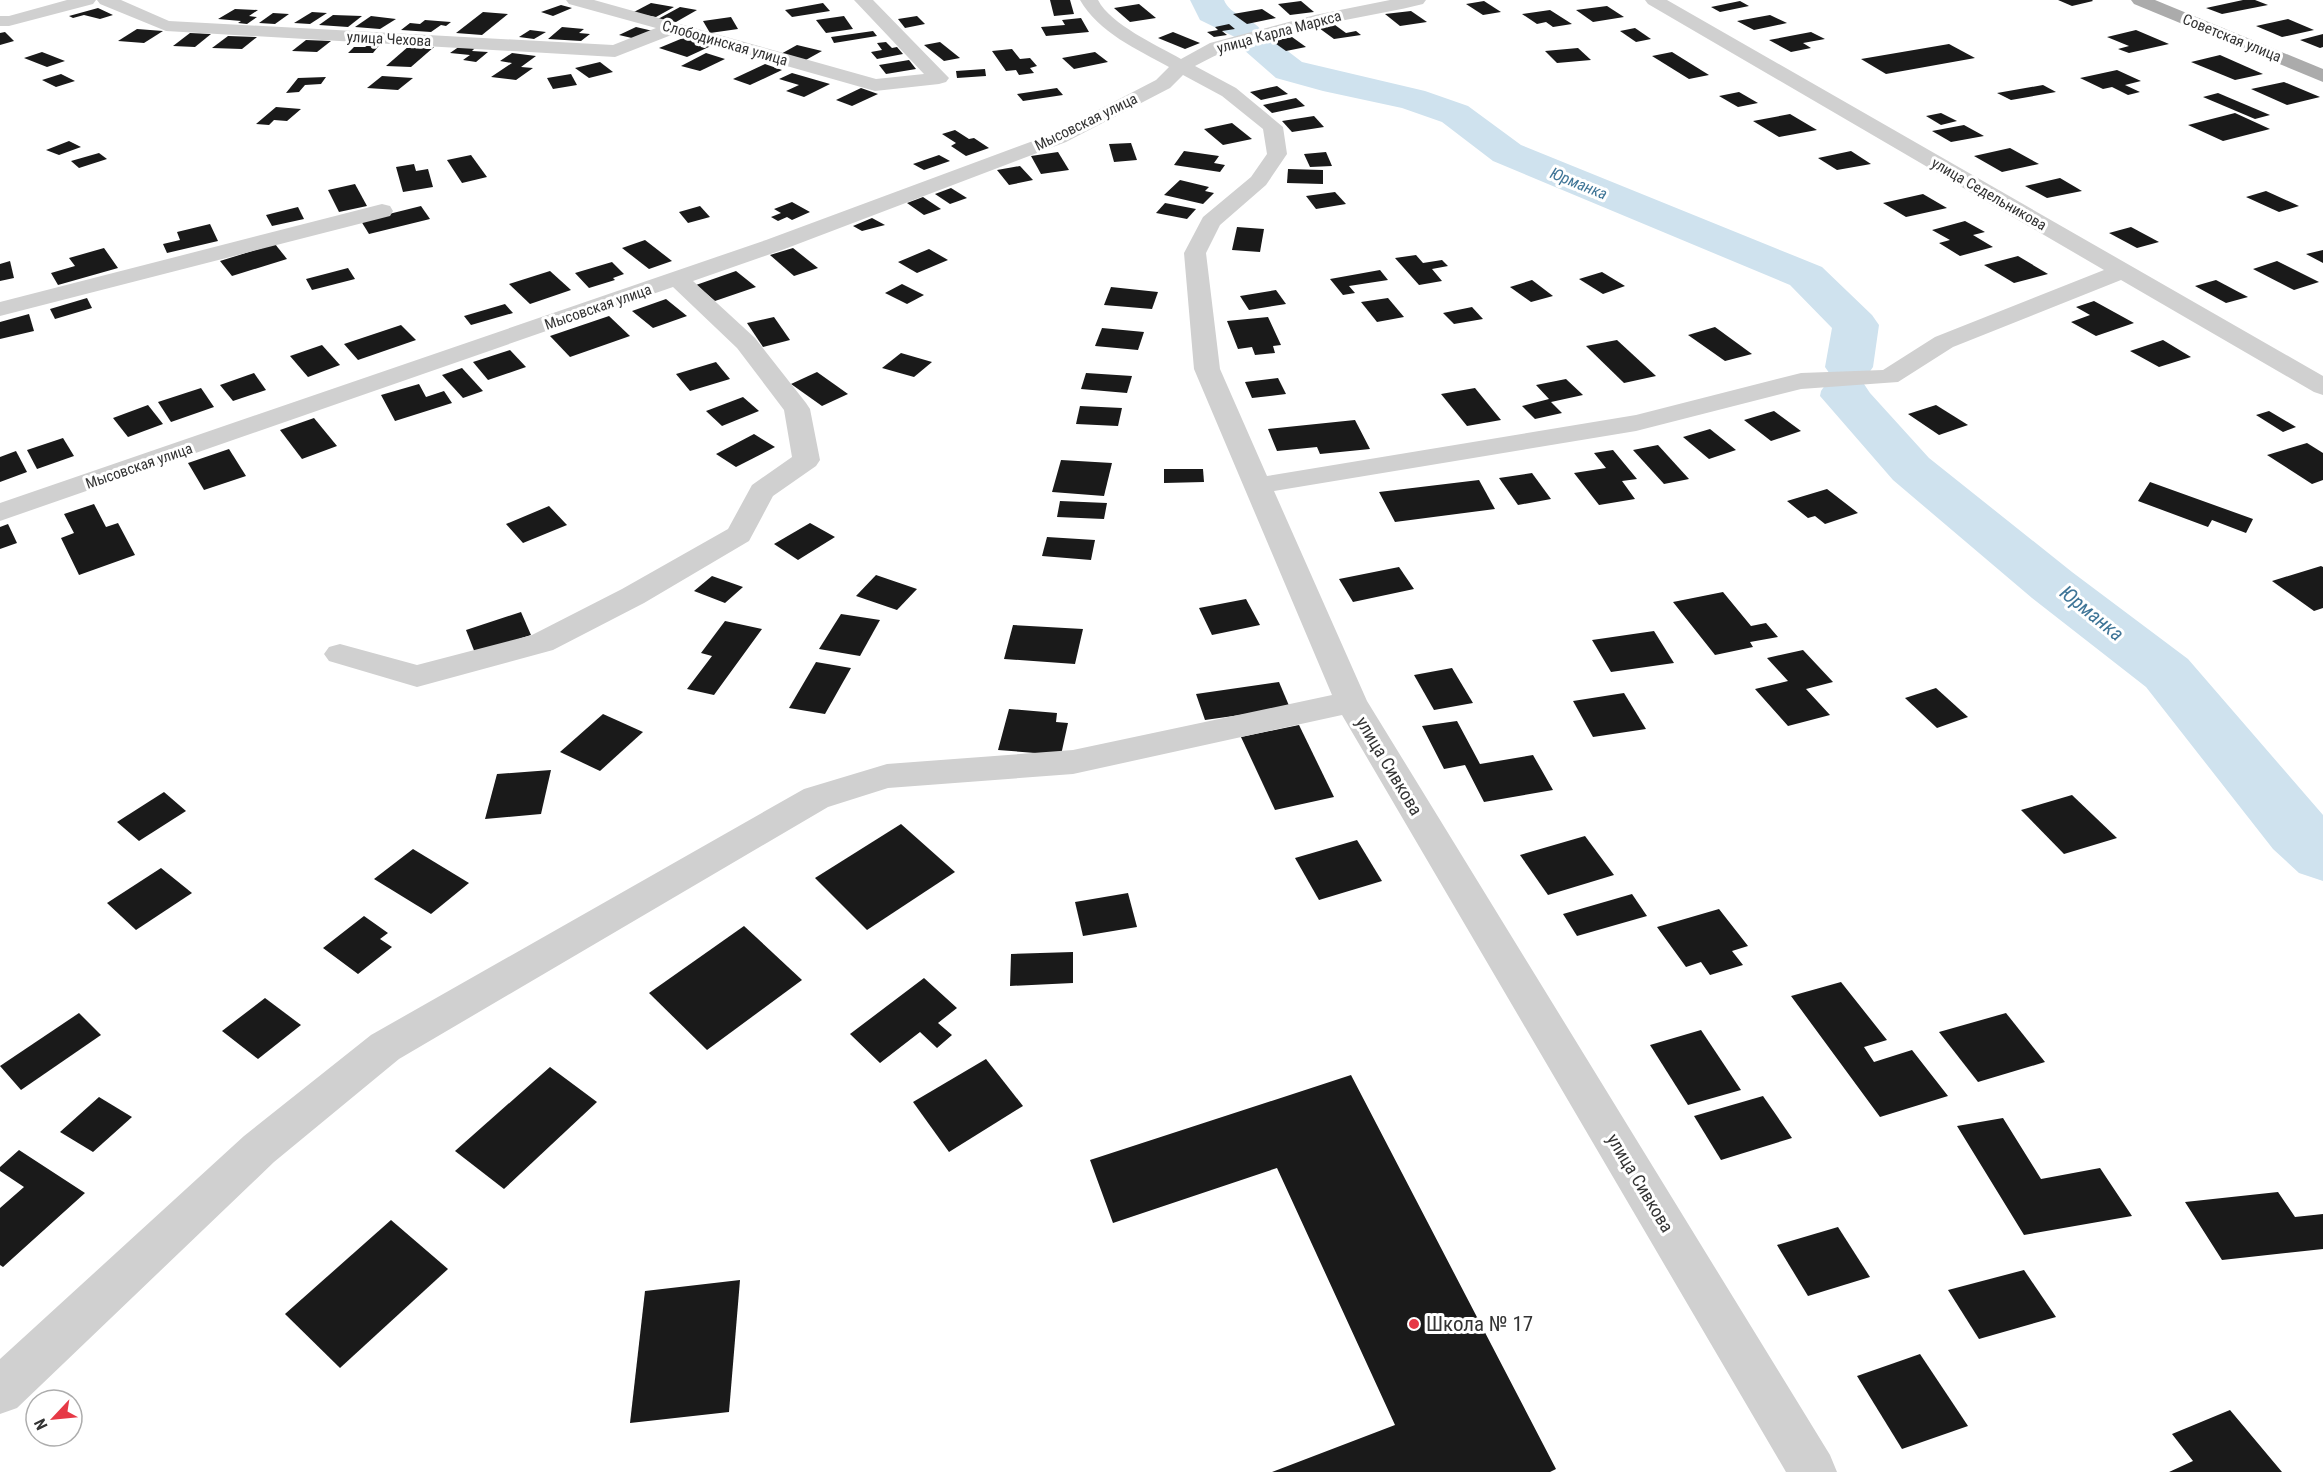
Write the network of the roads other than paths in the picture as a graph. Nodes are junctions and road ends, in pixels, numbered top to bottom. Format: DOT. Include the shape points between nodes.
graph roads {
  1 [pos="87,0"];
  2 [pos="106,0"];
  3 [pos="575,0"];
  4 [pos="862,0"];
  5 [pos="1089,0"];
  6 [pos="1417,0"];
  7 [pos="1654,0"];
  8 [pos="2140,0"];
  9 [pos="5,21"];
  10 [pos="673,28"];
  11 [pos="1180,67"];
  12 [pos="2323,76"];
  13 [pos="382,211"];
  14 [pos="2123,272"];
  15 [pos="678,279"];
  16 [pos="0,309"];
  17 [pos="2323,387"];
  18 [pos="1257,486"];
  19 [pos="0,512"];
  20 [pos="340,654"];
  21 [pos="1351,702"];
  22 [pos="0,1391"];
  23 [pos="1813,1472"];
  1 -- 9 [label="street"];
  2 -- 10 [label="street, улица Чехова" via="166,26 615,51"];
  3 -- 10 [label="street, Слободинская улица"];
  4 -- 10 [label="street, Слободинская улица" via="939,78 875,85"];
  5 -- 11 [label="street, улица Сивкова" via="1095,11 1127,35"];
  6 -- 11 [label="street, улица Карла Маркса" via="1216,47"];
  7 -- 14 [label="street, улица Седельникова"];
  8 -- 12 [label="main road, Советская улица"];
  11 -- 15 [label="street, Мысовская улица" via="1163,84 1059,138"];
  11 -- 18 [label="street, улица Сивкова" via="1229,92 1273,127 1277,154 1259,181 1211,222 1195,253 1207,369"];
  13 -- 16 [label="street"];
  14 -- 17 [label="street, улица Седельникова"];
  14 -- 18 [label="street" via="1944,342 1889,377 1801,381 1636,423"];
  15 -- 19 [label="street, Мысовская улица"];
  15 -- 20 [label="street" via="746,343 797,409 806,460 762,491 739,535 542,643 417,676"];
  18 -- 21 [label="street, улица Сивкова"];
  21 -- 22 [label="street" via="1073,762 887,776 816,798 385,1047 259,1149"];
  21 -- 23 [label="street, улица Сивкова"];
}
